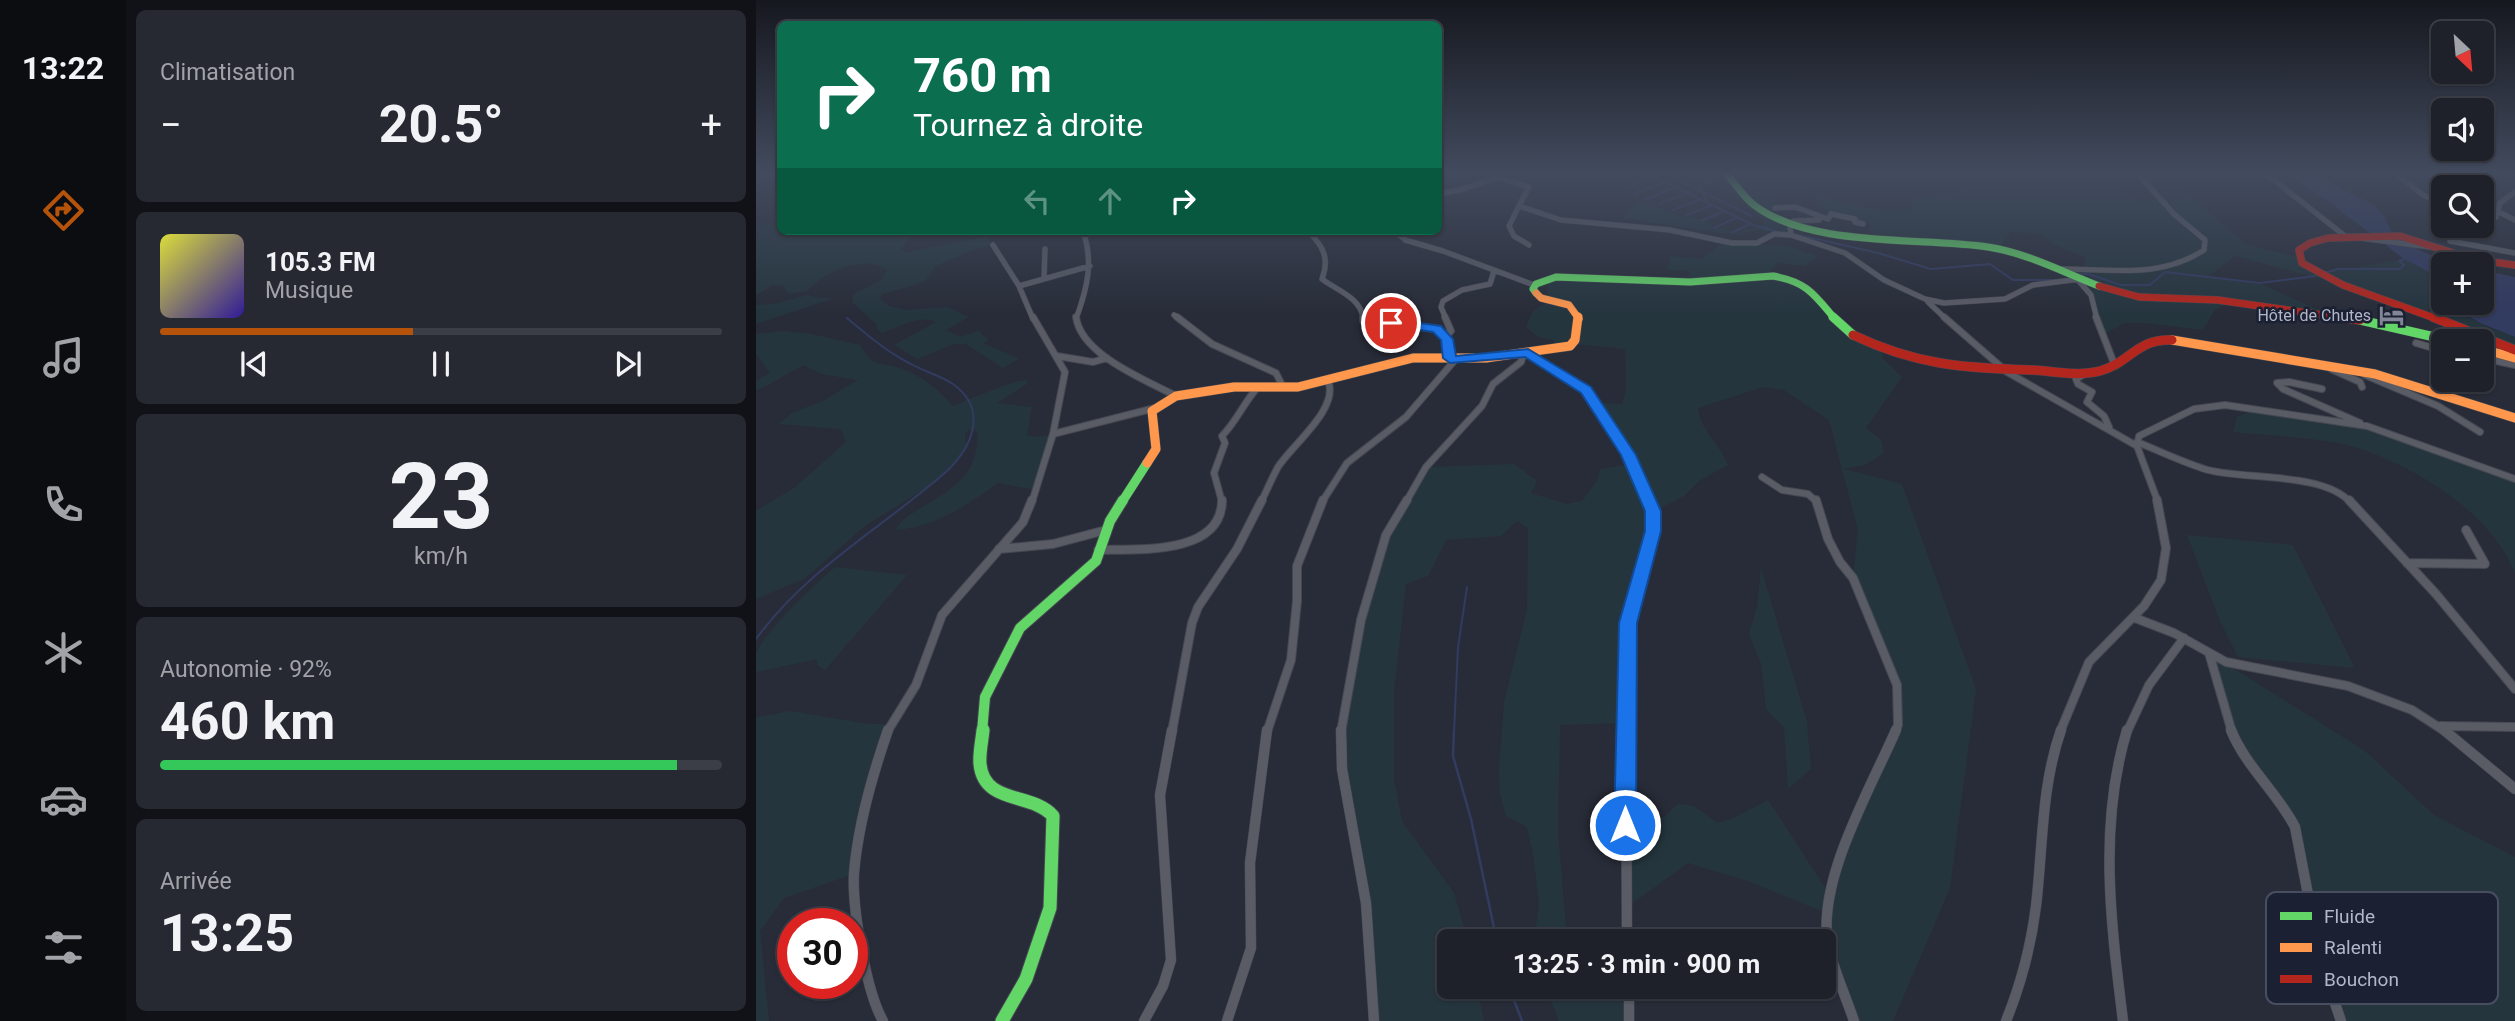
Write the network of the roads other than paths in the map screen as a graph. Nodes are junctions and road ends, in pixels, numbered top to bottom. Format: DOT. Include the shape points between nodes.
graph roads {
  1 [pos="1510,221"];
  2 [pos="1568,221"];
  3 [pos="1775,221"];
  4 [pos="1796,221"];
  5 [pos="1855,221"];
  6 [pos="2182,221"];
  7 [pos="2326,221"];
  8 [pos="1863,223"];
  9 [pos="1791,232"];
  10 [pos="1084,235"];
  11 [pos="1312,235"];
  12 [pos="1402,235"];
  13 [pos="2345,236"];
  14 [pos="2365,238"];
  15 [pos="2450,241"];
  16 [pos="993,245"];
  17 [pos="1529,245"];
  18 [pos="2435,248"];
  19 [pos="1045,249"];
  20 [pos="2515,253"];
  21 [pos="2515,265"];
  22 [pos="1090,266"];
  23 [pos="1494,271"];
  24 [pos="2060,271"];
  25 [pos="1044,278"];
  26 [pos="2078,279"];
  27 [pos="1534,285"];
  28 [pos="1019,286"];
  29 [pos="1925,299"];
  30 [pos="1174,315"];
  31 [pos="2431,336"];
  32 [pos="1446,337"];
  33 [pos="2416,342"];
  34 [pos="2431,347"];
  35 [pos="2515,350"];
  36 [pos="2494,352"];
  37 [pos="1526,353"];
  38 [pos="1057,356"];
  39 [pos="1107,358"];
  40 [pos="2515,358"];
  41 [pos="1452,359"];
  42 [pos="2494,361"];
  43 [pos="2318,363"];
  44 [pos="2515,365"];
  45 [pos="2115,366"];
  46 [pos="2351,369"];
  47 [pos="2007,372"];
  48 [pos="2087,373"];
  49 [pos="1328,381"];
  50 [pos="1258,387"];
  51 [pos="1283,387"];
  52 [pos="2362,387"];
  53 [pos="2322,389"];
  54 [pos="1176,396"];
  55 [pos="1155,408"];
  56 [pos="2515,418"];
  57 [pos="2367,426"];
  58 [pos="2110,430"];
  59 [pos="2480,432"];
  60 [pos="1053,434"];
  61 [pos="2137,444"];
  62 [pos="1762,477"];
  63 [pos="2515,479"];
  64 [pos="1106,530"];
  65 [pos="2466,530"];
  66 [pos="999,548"];
  67 [pos="1098,550"];
  68 [pos="2407,562"];
  69 [pos="2135,618"];
  70 [pos="2184,638"];
  71 [pos="2209,653"];
  72 [pos="2515,689"];
  73 [pos="2439,726"];
  74 [pos="2515,727"];
  75 [pos="2515,789"];
  76 [pos="2308,892"];
  77 [pos="1627,929"];
  78 [pos="1629,999"];
  79 [pos="2335,1004"];
  80 [pos="883,1021"];
  81 [pos="1002,1021"];
  82 [pos="1144,1021"];
  83 [pos="1227,1021"];
  84 [pos="1374,1021"];
  85 [pos="1629,1021"];
  86 [pos="1854,1021"];
  87 [pos="2006,1021"];
  88 [pos="2123,1021"];
  89 [pos="2341,1021"];
  1 -- 17 [label="street" via="1514,236"];
  2 -- 9 [label="street" via="1657,229 1732,243 1757,243"];
  3 -- 9 [label="main road"];
  4 -- 9 [label="street"];
  5 -- 8 [label="street"];
  6 -- 24 [label="street" via="2205,240 2204,250 2181,263 2119,272"];
  7 -- 13 [label="street"];
  9 -- 24 [label="main road" via="1987,246"];
  9 -- 29 [label="street" via="1851,255 1884,279"];
  10 -- 22 [label="street"];
  11 -- 32 [label="street" via="1326,254 1322,279 1350,297 1362,311 1363,321 1437,329"];
  12 -- 23 [label="street"];
  13 -- 14 [label="main road"];
  13 -- 35 [label="main road" via="2318,240 2299,250 2302,263 2321,277"];
  14 -- 18 [label="street"];
  14 -- 18 [label="main road" via="2400,236"];
  15 -- 20 [label="street"];
  16 -- 28 [label="street"];
  18 -- 21 [label="main road"];
  19 -- 25 [label="street"];
  22 -- 25 [label="street"];
  22 -- 39 [label="street" via="1076,321 1095,351"];
  23 -- 27 [label="street"];
  23 -- 32 [label="street" via="1490,284 1443,300 1441,307 1451,331"];
  24 -- 26 [label="main road"];
  25 -- 28 [label="street"];
  26 -- 29 [label="street" via="2033,285 1991,301"];
  26 -- 31 [label="main road" via="2140,297 2205,298 2283,308"];
  26 -- 45 [label="street" via="2091,295"];
  27 -- 37 [label="main road" via="1537,296 1565,303 1580,319 1570,346"];
  27 -- 47 [label="main road" via="1556,277 1705,282 1751,273 1786,277 1811,289 1831,318 1861,338 1937,362"];
  28 -- 38 [label="street" via="1035,325"];
  29 -- 47 [label="street"];
  30 -- 51 [label="street" via="1212,344 1276,373"];
  32 -- 41 [label="street"];
  33 -- 34 [label="street"];
  36 -- 40 [label="main road"];
  37 -- 41 [label="main road"];
  37 -- 77 [label="street" via="1586,390 1629,455 1653,511 1653,531 1628,623"];
  37 -- 84 [label="street" via="1493,383 1482,406 1426,467 1386,535 1361,620 1340,753 1362,866"];
  38 -- 39 [label="street" via="1093,362"];
  38 -- 60 [label="street" via="1065,372"];
  39 -- 54 [label="street"];
  41 -- 49 [label="main road" via="1413,358"];
  41 -- 83 [label="street" via="1406,417 1347,463 1323,499 1297,566 1291,660 1264,740 1250,863 1251,948"];
  42 -- 44 [label="street"];
  43 -- 45 [label="main road" via="2162,338 2137,345"];
  43 -- 46 [label="main road"];
  43 -- 52 [label="street"];
  45 -- 48 [label="main road"];
  46 -- 56 [label="main road"];
  46 -- 59 [label="street" via="2438,406"];
  47 -- 48 [label="main road"];
  47 -- 58 [label="street"];
  48 -- 58 [label="street" via="2076,379 2078,384 2092,392 2087,402 2104,416"];
  49 -- 51 [label="main road"];
  49 -- 82 [label="street" via="1331,388 1325,408 1279,466 1192,623 1160,795 1171,960"];
  50 -- 51 [label="main road"];
  50 -- 54 [label="main road"];
  50 -- 67 [label="street" via="1222,436 1225,443 1214,473 1222,502 1206,534 1181,545"];
  53 -- 57 [label="street" via="2277,383"];
  54 -- 55 [label="main road"];
  55 -- 60 [label="street"];
  55 -- 64 [label="main road" via="1150,417 1156,449"];
  57 -- 61 [label="street" via="2216,405 2194,409 2145,432 2138,436"];
  57 -- 63 [label="street"];
  58 -- 61 [label="street"];
  60 -- 66 [label="street" via="1023,522"];
  61 -- 68 [label="street" via="2209,470 2266,476 2339,492"];
  61 -- 69 [label="street" via="2158,502 2165,563 2155,590"];
  62 -- 86 [label="street" via="1817,501 1828,539 1853,578 1896,685 1896,732 1833,873 1826,913 1829,948"];
  64 -- 66 [label="street" via="1057,544"];
  64 -- 67 [label="main road"];
  65 -- 68 [label="street" via="2485,564"];
  66 -- 80 [label="street" via="942,615 916,685 890,724 870,781 854,874 862,953"];
  67 -- 81 [label="main road" via="1091,567 1020,628 985,696 980,764 984,780 1003,796 1047,809 1053,816 1054,831 1050,908 1026,979"];
  68 -- 72 [label="street"];
  69 -- 70 [label="street"];
  69 -- 87 [label="street" via="2089,663 2056,745 2046,787 2040,869 2025,964"];
  70 -- 71 [label="street"];
  70 -- 88 [label="street" via="2147,686 2125,736 2115,777 2109,864"];
  71 -- 73 [label="street" via="2248,668 2348,686 2413,710"];
  71 -- 76 [label="street" via="2244,756 2295,827"];
  73 -- 74 [label="street"];
  73 -- 75 [label="street"];
  78 -- 85 [label="street"];
  79 -- 89 [label="street"];
}
